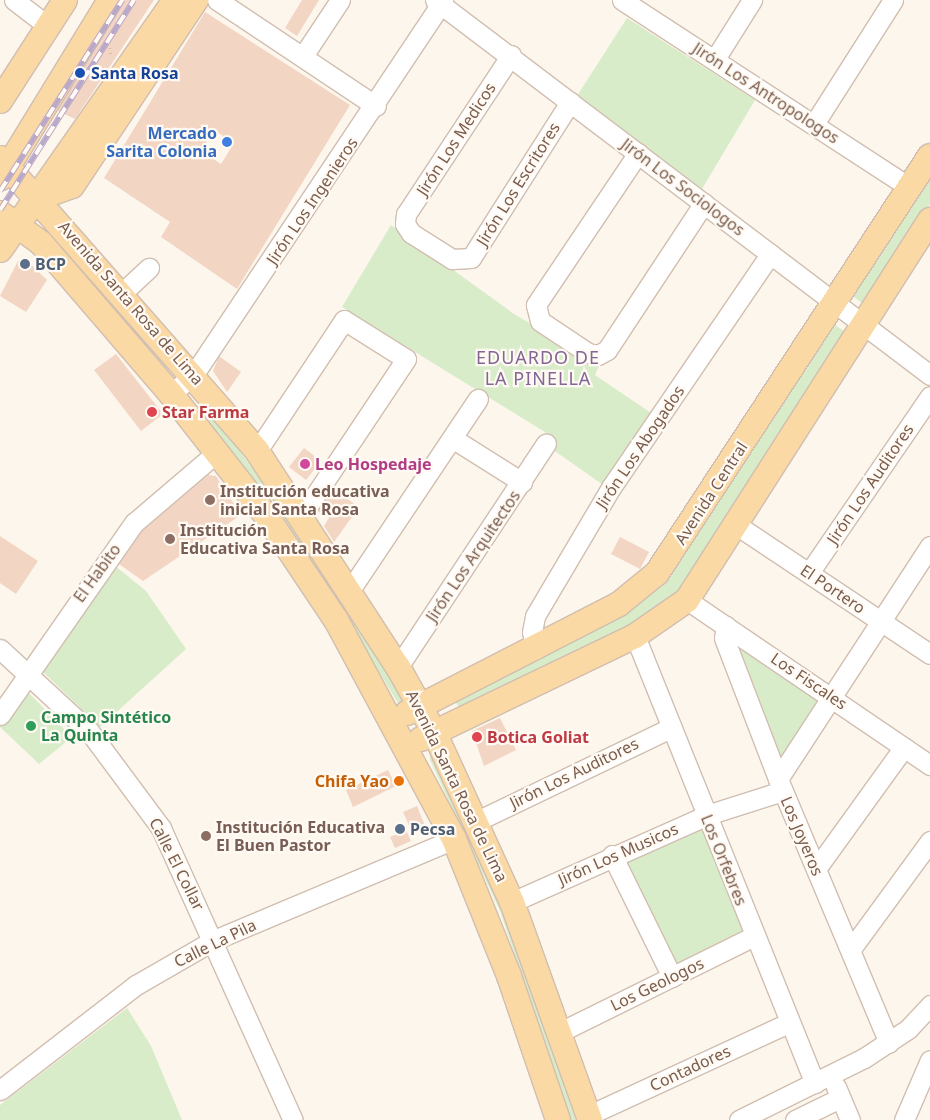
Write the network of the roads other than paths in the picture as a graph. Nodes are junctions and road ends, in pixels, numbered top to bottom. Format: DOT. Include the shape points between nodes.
graph roads {
  1 [pos="14,0"];
  2 [pos="65,0"];
  3 [pos="110,0"];
  4 [pos="175,0"];
  5 [pos="196,0"];
  6 [pos="217,0"];
  7 [pos="340,0"];
  8 [pos="622,0"];
  9 [pos="752,0"];
  10 [pos="893,0"];
  11 [pos="440,1"];
  12 [pos="49,27"];
  13 [pos="511,55"];
  14 [pos="303,56"];
  15 [pos="715,59"];
  16 [pos="0,101"];
  17 [pos="570,102"];
  18 [pos="376,106"];
  19 [pos="814,124"];
  20 [pos="638,153"];
  21 [pos="930,156"];
  22 [pos="2,168"];
  23 [pos="910,187"];
  24 [pos="38,198"];
  25 [pos="704,203"];
  26 [pos="10,218"];
  27 [pos="930,220"];
  28 [pos="59,221"];
  29 [pos="41,243"];
  30 [pos="0,250"];
  31 [pos="770,254"];
  32 [pos="462,262"];
  33 [pos="149,268"];
  34 [pos="115,285"];
  35 [pos="87,296"];
  36 [pos="835,304"];
  37 [pos="863,325"];
  38 [pos="194,374"];
  39 [pos="930,375"];
  40 [pos="171,394"];
  41 [pos="930,396"];
  42 [pos="478,399"];
  43 [pos="452,438"];
  44 [pos="546,443"];
  45 [pos="257,451"];
  46 [pos="217,452"];
  47 [pos="522,482"];
  48 [pos="302,515"];
  49 [pos="735,524"];
  50 [pos="930,546"];
  51 [pos="809,573"];
  52 [pos="350,590"];
  53 [pos="687,600"];
  54 [pos="880,621"];
  55 [pos="726,626"];
  56 [pos="635,636"];
  57 [pos="0,648"];
  58 [pos="536,649"];
  59 [pos="930,654"];
  60 [pos="398,667"];
  61 [pos="29,671"];
  62 [pos="834,697"];
  63 [pos="421,706"];
  64 [pos="0,715"];
  65 [pos="392,721"];
  66 [pos="672,727"];
  67 [pos="434,732"];
  68 [pos="406,747"];
  69 [pos="904,747"];
  70 [pos="930,765"];
  71 [pos="780,785"];
  72 [pos="706,815"];
  73 [pos="477,821"];
  74 [pos="454,839"];
  75 [pos="930,841"];
  76 [pos="612,855"];
  77 [pos="816,869"];
  78 [pos="512,902"];
  79 [pos="754,936"];
  80 [pos="214,940"];
  81 [pos="851,949"];
  82 [pos="672,977"];
  83 [pos="930,1005"];
  84 [pos="790,1022"];
  85 [pos="560,1032"];
  86 [pos="889,1044"];
  87 [pos="930,1060"];
  88 [pos="823,1079"];
  89 [pos="0,1090"];
  90 [pos="840,1098"];
  91 [pos="590,1118"];
  92 [pos="293,1120"];
  93 [pos="558,1120"];
  94 [pos="739,1120"];
  95 [pos="795,1120"];
  96 [pos="850,1120"];
  97 [pos="904,1120"];
  1 -- 12 [label="street"];
  2 -- 12 [label="main road"];
  3 -- 22 [label="main road"];
  4 -- 24 [label="main road"];
  5 -- 24 [label="main road" via="72,186"];
  6 -- 14 [label="street"];
  7 -- 14 [label="street"];
  8 -- 15 [label="street, Jirón Los Antropologos"];
  9 -- 15 [label="street"];
  10 -- 19 [label="street"];
  11 -- 13 [label="street, Jirón Los Sociologos"];
  11 -- 18 [label="street, Jirón Los Ingenieros"];
  12 -- 16 [label="main road"];
  13 -- 17 [label="street, Jirón Los Sociologos"];
  13 -- 32 [label="street, Jirón Los Medicos" via="406,214 405,224 411,233"];
  14 -- 18 [label="street"];
  15 -- 19 [label="street, Jirón Los Antropologos"];
  17 -- 20 [label="street, Jirón Los Sociologos"];
  17 -- 32 [label="street, Jirón Los Escritores" via="471,258"];
  18 -- 38 [label="street, Jirón Los Ingenieros"];
  19 -- 23 [label="street, Jirón Los Antropologos"];
  20 -- 25 [label="street, Jirón Los Sociologos"];
  20 -- 25 [label="street" via="536,305 536,314 588,353 598,355 607,350"];
  21 -- 23 [label="main road, Avenida Central"];
  22 -- 24 [label="main road, Avenida Santa Rosa de Lima"];
  23 -- 36 [label="main road, Avenida Central"];
  24 -- 26 [label="main road"];
  24 -- 28 [label="main road, Avenida Santa Rosa de Lima"];
  25 -- 31 [label="street, Jirón Los Sociologos"];
  26 -- 29 [label="main road, Avenida Santa Rosa de Lima"];
  26 -- 30 [label="main road"];
  27 -- 37 [label="main road"];
  28 -- 29 [label="main road"];
  28 -- 34 [label="main road, Avenida Santa Rosa de Lima"];
  29 -- 35 [label="main road, Avenida Santa Rosa de Lima"];
  31 -- 36 [label="street, Jirón Los Sociologos"];
  31 -- 58 [label="street, Jirón Los Abogados" via="612,486 544,599 532,632"];
  33 -- 34 [label="street"];
  34 -- 35 [label="main road"];
  34 -- 38 [label="main road, Avenida Santa Rosa de Lima"];
  35 -- 40 [label="main road, Avenida Santa Rosa de Lima"];
  36 -- 37 [label="street, Jirón Los Sociologos"];
  36 -- 58 [label="main road, Avenida Central" via="657,573 619,604"];
  37 -- 39 [label="street, Jirón Los Sociologos"];
  37 -- 49 [label="main road"];
  38 -- 40 [label="street, Jirón Los Ingenieros"];
  38 -- 45 [label="main road, Avenida Santa Rosa de Lima"];
  40 -- 46 [label="main road, Avenida Santa Rosa de Lima"];
  41 -- 51 [label="street, Jirón Los Auditores"];
  42 -- 43 [label="street"];
  43 -- 47 [label="street"];
  43 -- 52 [label="street"];
  44 -- 47 [label="street, Jirón Los Arquitectos"];
  45 -- 48 [label="main road, Avenida Santa Rosa de Lima"];
  45 -- 48 [label="street" via="344,320 406,359"];
  46 -- 61 [label="street, El Habito" via="134,523"];
  46 -- 65 [label="main road, Avenida Santa Rosa de Lima" via="305,570"];
  47 -- 60 [label="street, Jirón Los Arquitectos"];
  48 -- 52 [label="main road, Avenida Santa Rosa de Lima"];
  49 -- 51 [label="street, El Portero"];
  49 -- 53 [label="main road"];
  50 -- 54 [label="street"];
  51 -- 54 [label="street, El Portero"];
  52 -- 60 [label="main road, Avenida Santa Rosa de Lima"];
  53 -- 55 [label="street, Los Fiscales"];
  53 -- 56 [label="main road"];
  54 -- 59 [label="street, El Portero"];
  54 -- 62 [label="street"];
  55 -- 62 [label="street, Los Fiscales"];
  55 -- 71 [label="street, Los Joyeros" via="724,638"];
  56 -- 66 [label="street, Los Orfebres"];
  56 -- 67 [label="main road"];
  57 -- 61 [label="street, Calle El Collar"];
  58 -- 63 [label="main road, Avenida Central"];
  60 -- 63 [label="main road, Avenida Santa Rosa de Lima"];
  61 -- 64 [label="street, El Habito"];
  61 -- 80 [label="street, Calle El Collar" via="89,732 150,813"];
  62 -- 69 [label="street, Los Fiscales"];
  62 -- 71 [label="street"];
  63 -- 65 [label="main road, Avenida Central"];
  63 -- 67 [label="main road, Avenida Santa Rosa de Lima"];
  65 -- 68 [label="main road, Avenida Santa Rosa de Lima"];
  66 -- 72 [label="street, Los Orfebres"];
  66 -- 73 [label="street, Jirón Los Auditores"];
  67 -- 68 [label="main road"];
  67 -- 73 [label="main road, Avenida Santa Rosa de Lima"];
  68 -- 74 [label="main road, Avenida Santa Rosa de Lima"];
  69 -- 70 [label="street, Los Fiscales"];
  69 -- 77 [label="street"];
  71 -- 72 [label="street, Jirón Los Musicos"];
  71 -- 77 [label="street, Los Joyeros"];
  72 -- 76 [label="street, Jirón Los Musicos"];
  72 -- 79 [label="street, Los Orfebres"];
  73 -- 78 [label="main road, Avenida Santa Rosa de Lima"];
  74 -- 80 [label="street, Calle La Pila"];
  74 -- 93 [label="main road, Avenida Santa Rosa de Lima" via="502,958"];
  75 -- 81 [label="street"];
  76 -- 78 [label="street, Jirón Los Musicos"];
  76 -- 82 [label="street"];
  77 -- 81 [label="street, Los Joyeros"];
  78 -- 85 [label="main road, Avenida Santa Rosa de Lima"];
  79 -- 82 [label="street, Los Geologos"];
  79 -- 84 [label="street, Los Orfebres"];
  80 -- 89 [label="street, Calle La Pila" via="136,985"];
  80 -- 92 [label="street, Calle El Collar"];
  81 -- 86 [label="street, Los Joyeros"];
  82 -- 85 [label="street, Los Geologos"];
  83 -- 86 [label="street"];
  84 -- 88 [label="street, Los Orfebres"];
  84 -- 91 [label="street, Contadores"];
  85 -- 91 [label="main road, Avenida Santa Rosa de Lima"];
  86 -- 88 [label="street"];
  87 -- 97 [label="street"];
  88 -- 90 [label="street, Los Orfebres"];
  88 -- 94 [label="street"];
  90 -- 95 [label="street"];
  90 -- 96 [label="street, Los Orfebres"];
}
